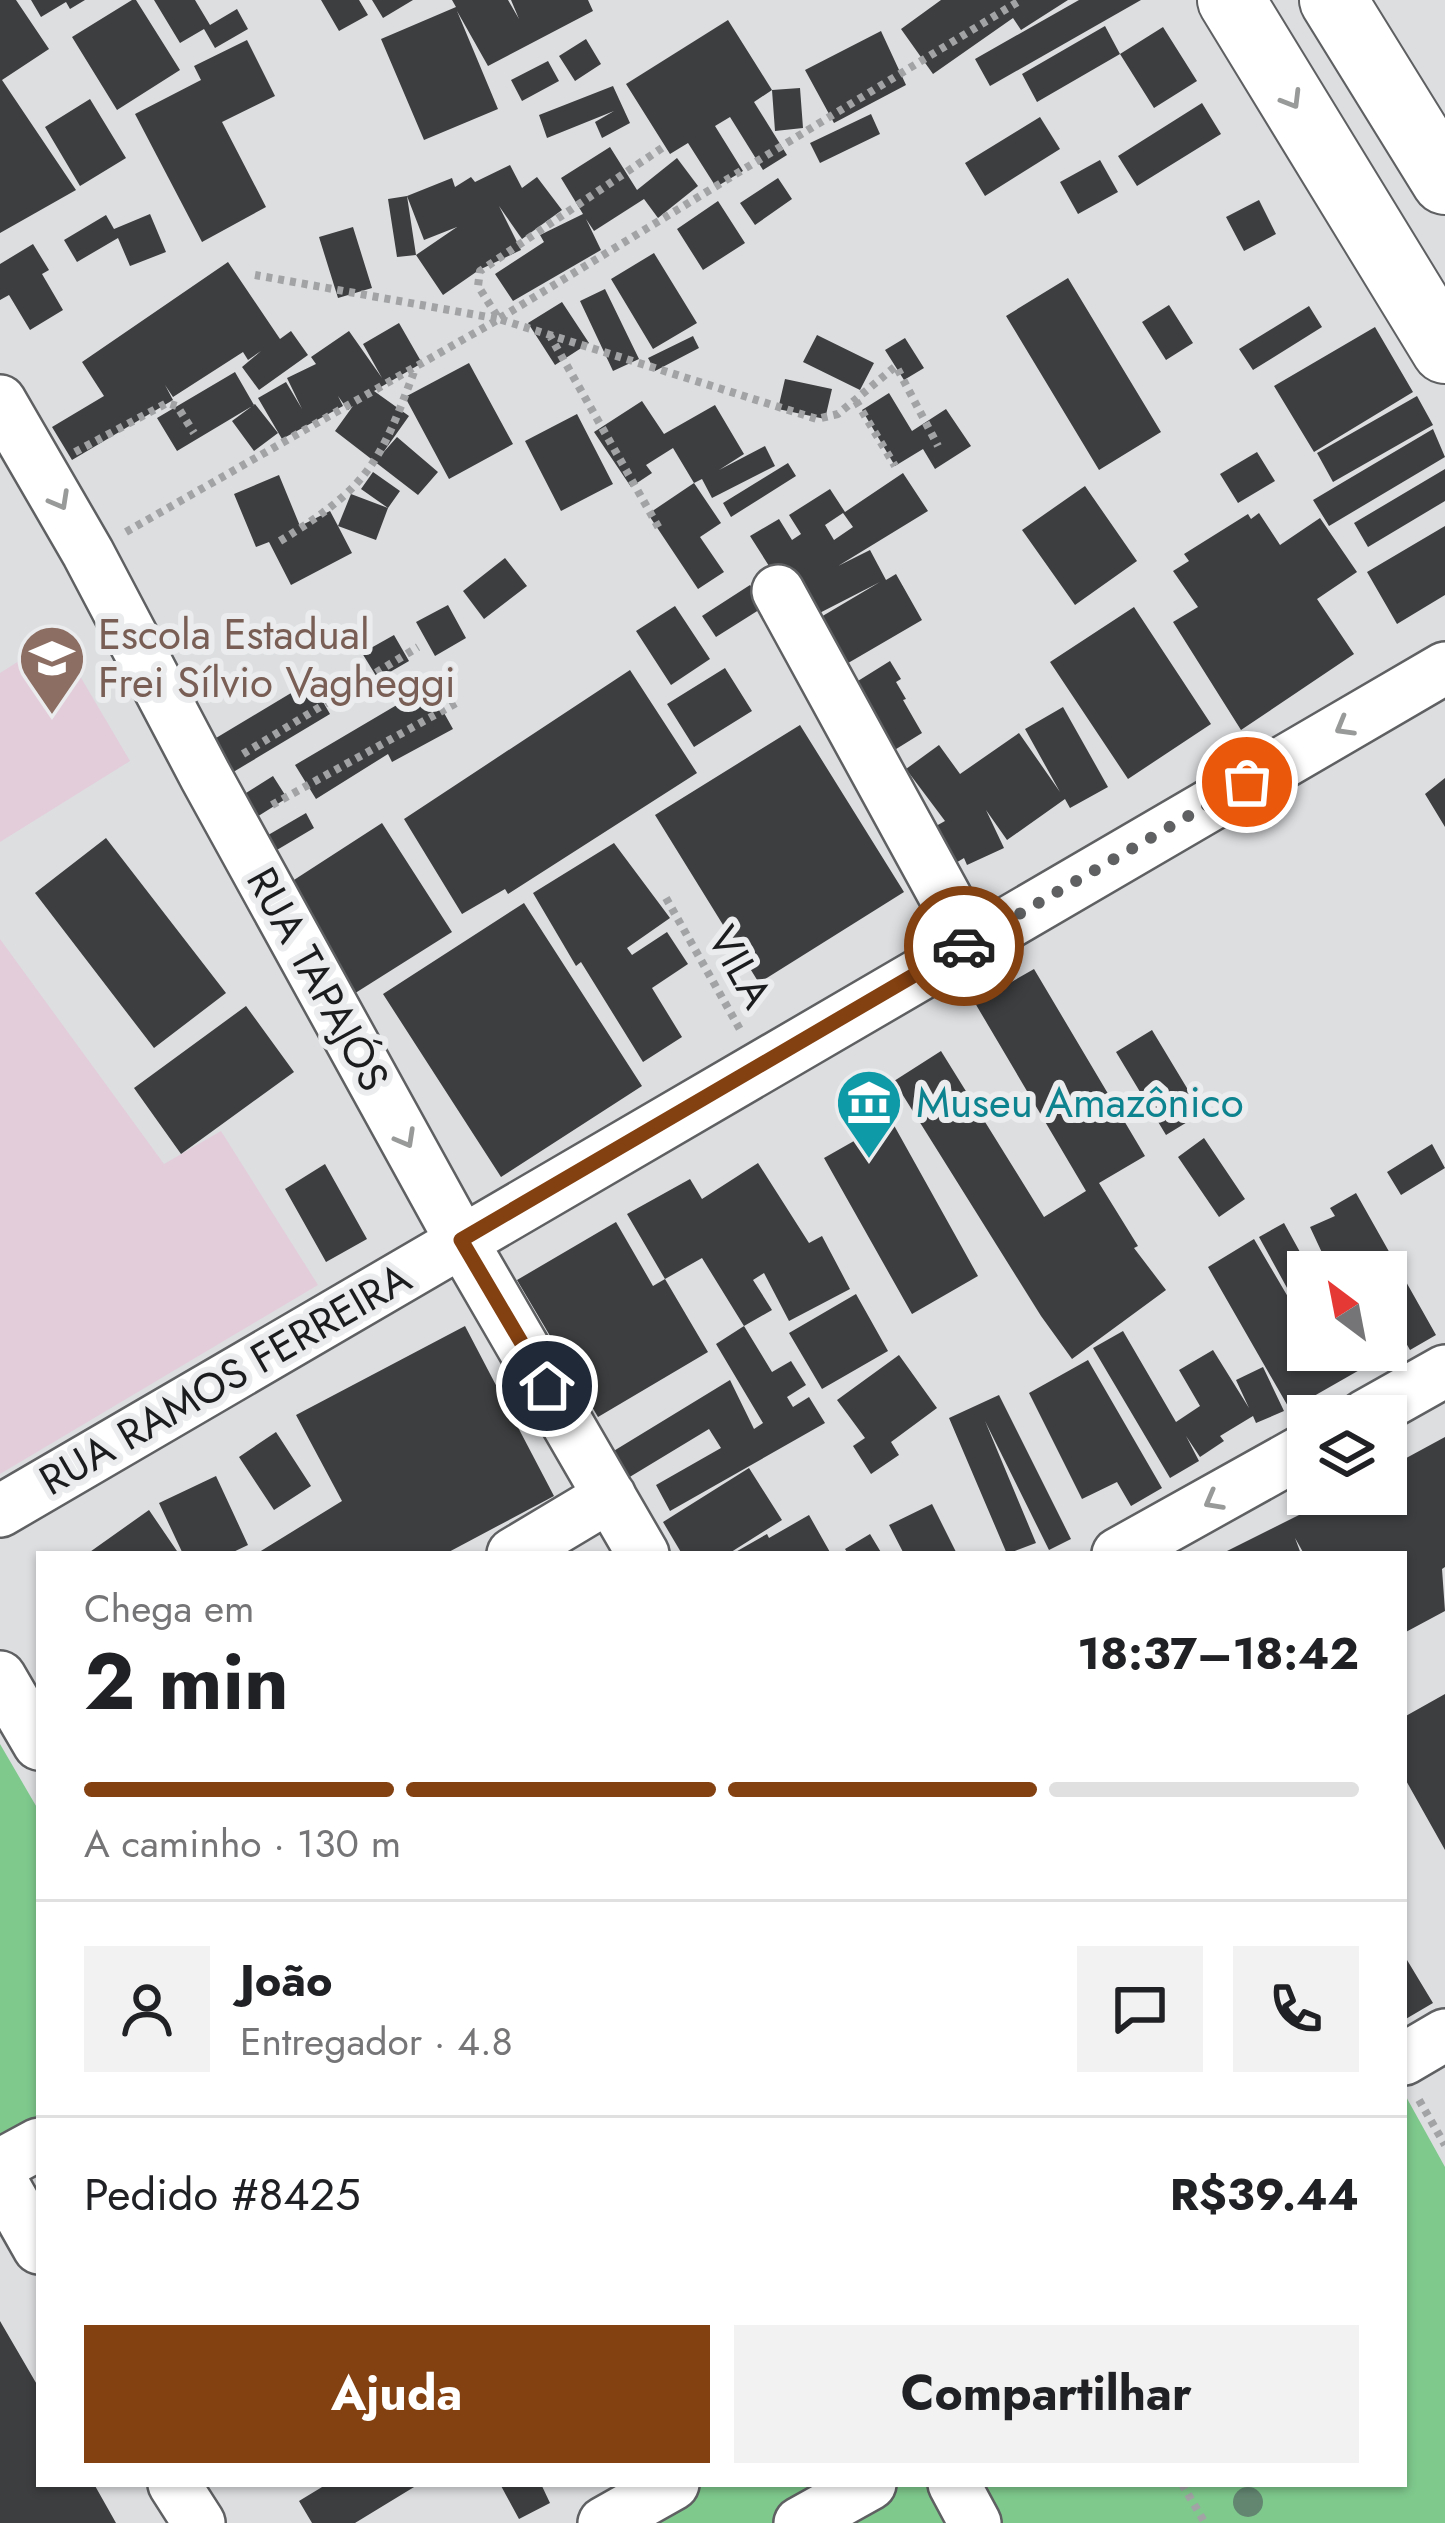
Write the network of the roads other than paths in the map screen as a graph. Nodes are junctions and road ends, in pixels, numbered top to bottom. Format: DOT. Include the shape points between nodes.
graph roads {
  1 [pos="1232,0"];
  2 [pos="1333,0"];
  3 [pos="1445,181"];
  4 [pos="1445,350"];
  5 [pos="0,401"];
  6 [pos="778,591"];
  7 [pos="1445,668"];
  8 [pos="970,942"];
  9 [pos="461,1240"];
  10 [pos="1445,1371"];
  11 [pos="1402,1395"];
  12 [pos="1287,1460"];
  13 [pos="610,1496"];
  14 [pos="0,1511"];
  15 [pos="519,1551"];
  16 [pos="641,1551"];
  17 [pos="1123,1551"];
  18 [pos="0,1677"];
  19 [pos="36,1739"];
  20 [pos="1445,2035"];
  21 [pos="1409,2076"];
  22 [pos="36,2146"];
  23 [pos="0,2165"];
  24 [pos="0,2179"];
  25 [pos="36,2243"];
  26 [pos="176,2487"];
  27 [pos="669,2487"];
  28 [pos="865,2487"];
  29 [pos="956,2487"];
  30 [pos="199,2523"];
  31 [pos="604,2523"];
  32 [pos="800,2523"];
  33 [pos="976,2523"];
  1 -- 4 [label="main road, one-way"];
  2 -- 3 [label="main road"];
  5 -- 9 [label="street, RUA TAPAJÓS, one-way"];
  6 -- 8 [label="street"];
  7 -- 8 [label="street, RUA RAMOS FERREIRA, one-way"];
  8 -- 9 [label="street, RUA RAMOS FERREIRA"];
  9 -- 13 [label="street, RUA TAPAJÓS"];
  9 -- 14 [label="street, RUA RAMOS FERREIRA"];
  10 -- 11 [label="street"];
  12 -- 17 [label="street, one-way"];
  13 -- 15 [label="street"];
  13 -- 16 [label="street, RUA TAPAJÓS"];
  18 -- 19 [label="street"];
  20 -- 21 [label="street"];
  22 -- 23 [label="street"];
  24 -- 25 [label="street"];
  26 -- 30 [label="street"];
  27 -- 31 [label="street"];
  28 -- 32 [label="street"];
  29 -- 33 [label="street"];
}
